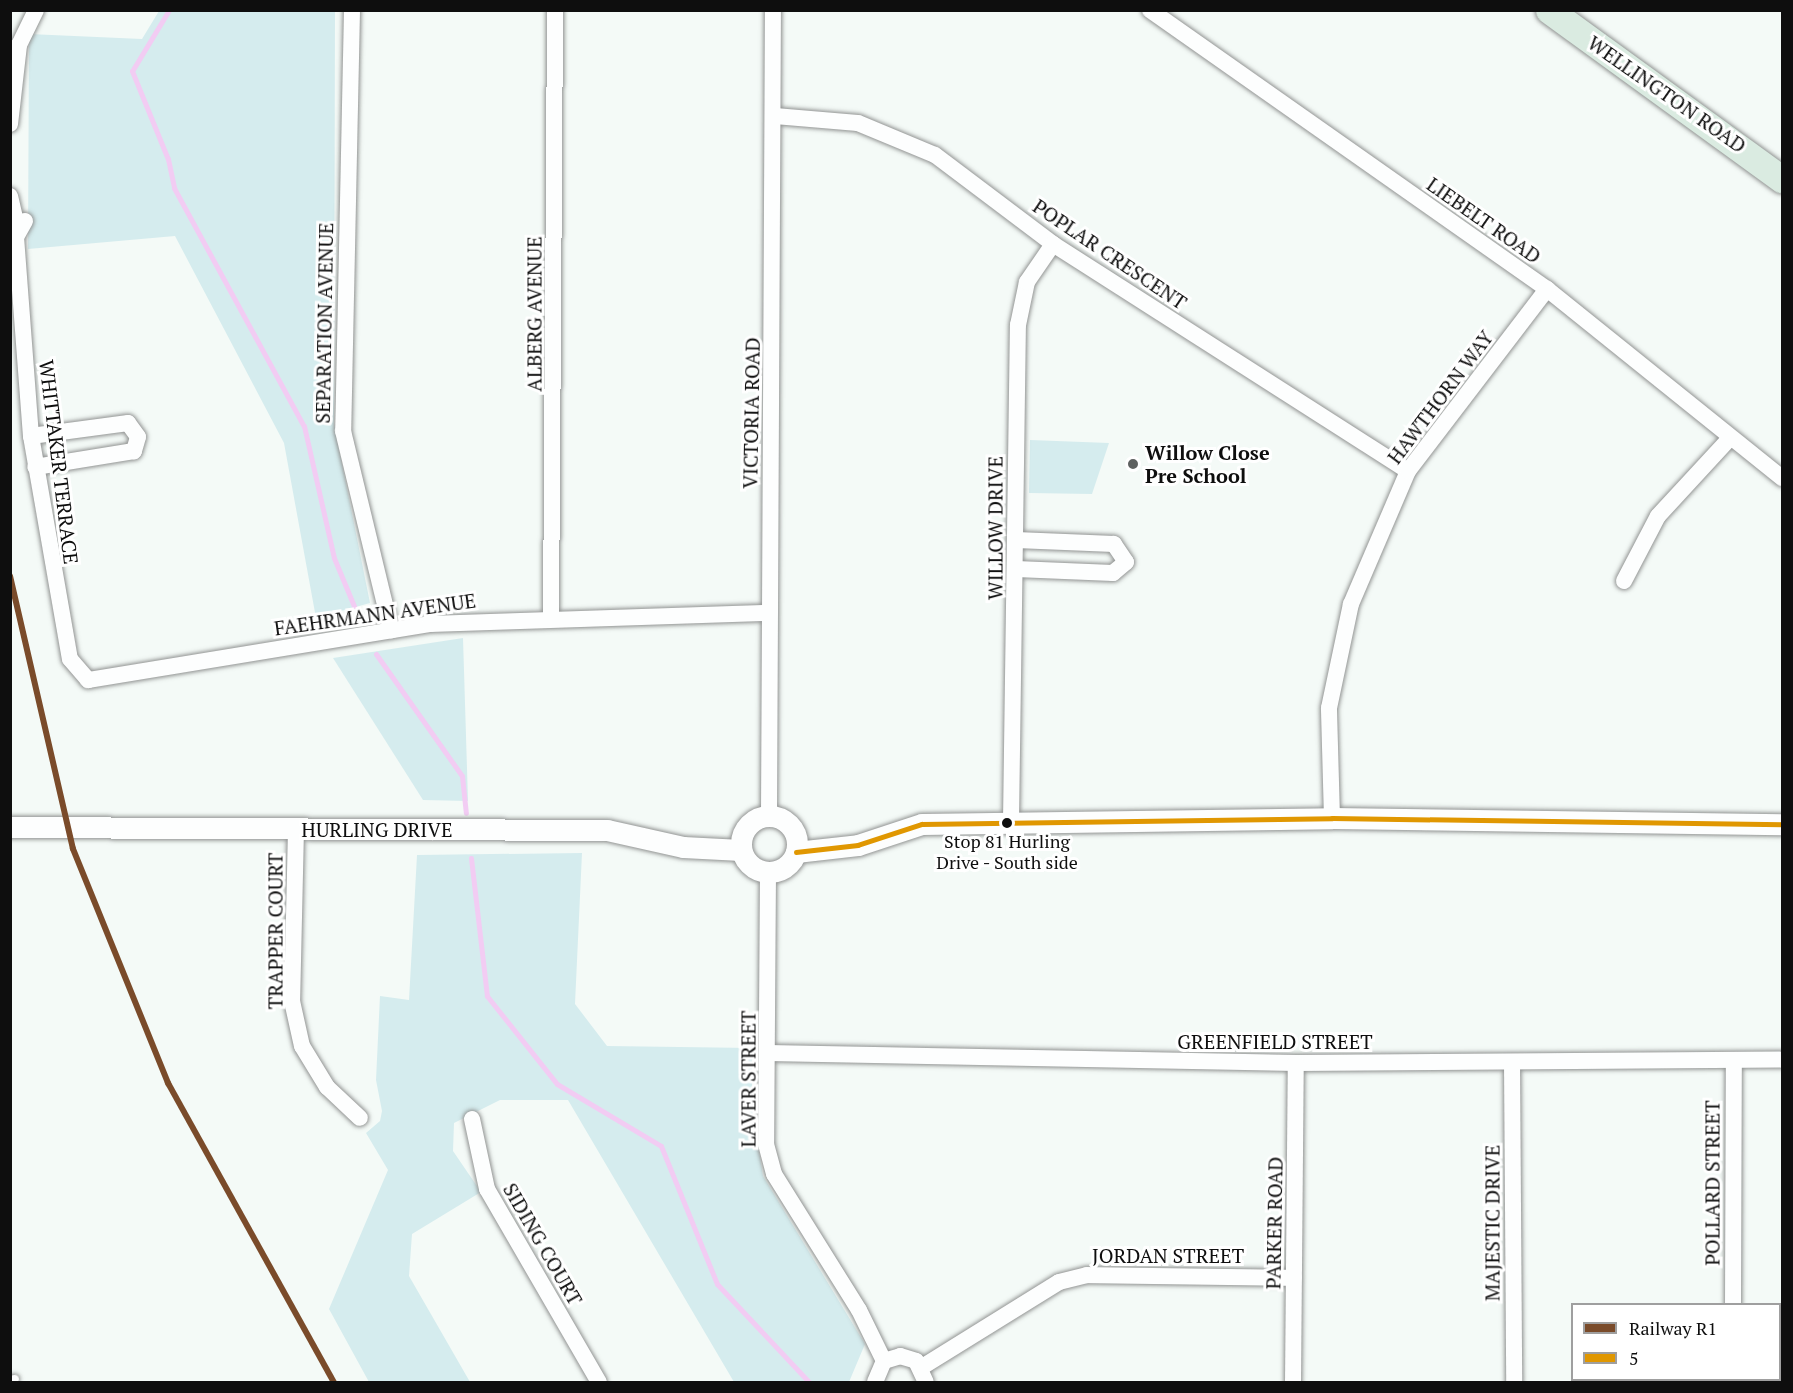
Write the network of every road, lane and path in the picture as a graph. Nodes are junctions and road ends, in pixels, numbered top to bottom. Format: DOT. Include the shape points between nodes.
graph roads {
  1 [pos="36,10"];
  2 [pos="352,10"];
  3 [pos="555,10"];
  4 [pos="773,10"];
  5 [pos="1150,10"];
  6 [pos="1549,10"];
  7 [pos="775,116"];
  8 [pos="10,124"];
  9 [pos="1782,179"];
  10 [pos="10,196"];
  11 [pos="1053,244"];
  12 [pos="1547,289"];
  13 [pos="31,436"];
  14 [pos="1730,438"];
  15 [pos="35,467"];
  16 [pos="1408,471"];
  17 [pos="1782,478"];
  18 [pos="1016,540"];
  19 [pos="1016,568"];
  20 [pos="1624,581"];
  21 [pos="770,613"];
  22 [pos="551,618"];
  23 [pos="391,630"];
  24 [pos="97,682"];
  25 [pos="769,816"];
  26 [pos="1332,818"];
  27 [pos="1011,822"];
  28 [pos="1782,824"];
  29 [pos="10,827"];
  30 [pos="296,829"];
  31 [pos="741,850"];
  32 [pos="796,852"];
  33 [pos="768,873"];
  34 [pos="768,1053"];
  35 [pos="1782,1060"];
  36 [pos="1512,1062"];
  37 [pos="1734,1062"];
  38 [pos="1296,1063"];
  39 [pos="360,1118"];
  40 [pos="472,1119"];
  41 [pos="1294,1278"];
  42 [pos="1733,1303"];
  43 [pos="884,1361"];
  44 [pos="924,1375"];
  45 [pos="599,1383"];
  46 [pos="875,1383"];
  47 [pos="1293,1383"];
  48 [pos="1514,1383"];
  1 -- 8 [label="street" via="19,45"];
  2 -- 23 [label="street, SEPARATION AVENUE" via="343,431"];
  3 -- 22 [label="street, ALBERG AVENUE"];
  4 -- 7 [label="street, VICTORIA ROAD"];
  5 -- 12 [label="street, LIEBELT ROAD"];
  6 -- 9 [label="main road, WELLINGTON ROAD"];
  7 -- 11 [label="street, POPLAR CRESCENT" via="858,123 935,155"];
  7 -- 21 [label="street, VICTORIA ROAD"];
  10 -- 13 [label="street, WHITTAKER TERRACE" via="22,227"];
  11 -- 16 [label="street, POPLAR CRESCENT"];
  11 -- 18 [label="street, WILLOW DRIVE" via="1021,301"];
  12 -- 14 [label="street, LIEBELT ROAD"];
  12 -- 16 [label="street, HAWTHORN WAY"];
  13 -- 15 [label="street, WHITTAKER TERRACE"];
  13 -- 15 [label="street" via="128,423 138,436 134,452"];
  14 -- 17 [label="street, LIEBELT ROAD"];
  14 -- 20 [label="street" via="1659,516"];
  15 -- 24 [label="street, WHITTAKER TERRACE" via="70,659 80,676"];
  16 -- 26 [label="street, HAWTHORN WAY" via="1351,604 1329,708"];
  18 -- 19 [label="street, WILLOW DRIVE"];
  18 -- 19 [label="street" via="1114,544 1126,562 1113,573"];
  19 -- 27 [label="street, WILLOW DRIVE"];
  21 -- 22 [label="street, FAEHRMANN AVENUE"];
  21 -- 25 [label="street, VICTORIA ROAD"];
  22 -- 23 [label="street, FAEHRMANN AVENUE"];
  23 -- 24 [label="street, FAEHRMANN AVENUE"];
  25 -- 31 [label="street" via="750,823"];
  25 -- 32 [label="street" via="794,830"];
  26 -- 27 [label="street"];
  26 -- 28 [label="street"];
  27 -- 32 [label="street" via="922,824 858,845"];
  29 -- 30 [label="street, HURLING DRIVE"];
  30 -- 31 [label="street, HURLING DRIVE" via="607,830 683,847"];
  30 -- 39 [label="street, TRAPPER COURT" via="292,1001 302,1046 327,1087"];
  31 -- 33 [label="street" via="750,865"];
  32 -- 33 [label="street" via="784,868"];
  33 -- 34 [label="street, LAVER STREET"];
  34 -- 38 [label="street, GREENFIELD STREET"];
  34 -- 43 [label="street, LAVER STREET" via="766,1144 774,1174 859,1310"];
  35 -- 37 [label="street, GREENFIELD STREET"];
  36 -- 37 [label="street, GREENFIELD STREET"];
  36 -- 38 [label="street, GREENFIELD STREET"];
  36 -- 48 [label="street, MAJESTIC DRIVE"];
  37 -- 42 [label="street, POLLARD STREET"];
  38 -- 41 [label="street, PARKER ROAD"];
  40 -- 45 [label="street, SIDING COURT" via="487,1189"];
  41 -- 44 [label="street, JORDAN STREET" via="1087,1275 1059,1282"];
  41 -- 47 [label="street, PARKER ROAD"];
  43 -- 44 [label="street" via="908,1357"];
  43 -- 46 [label="street"];
}
